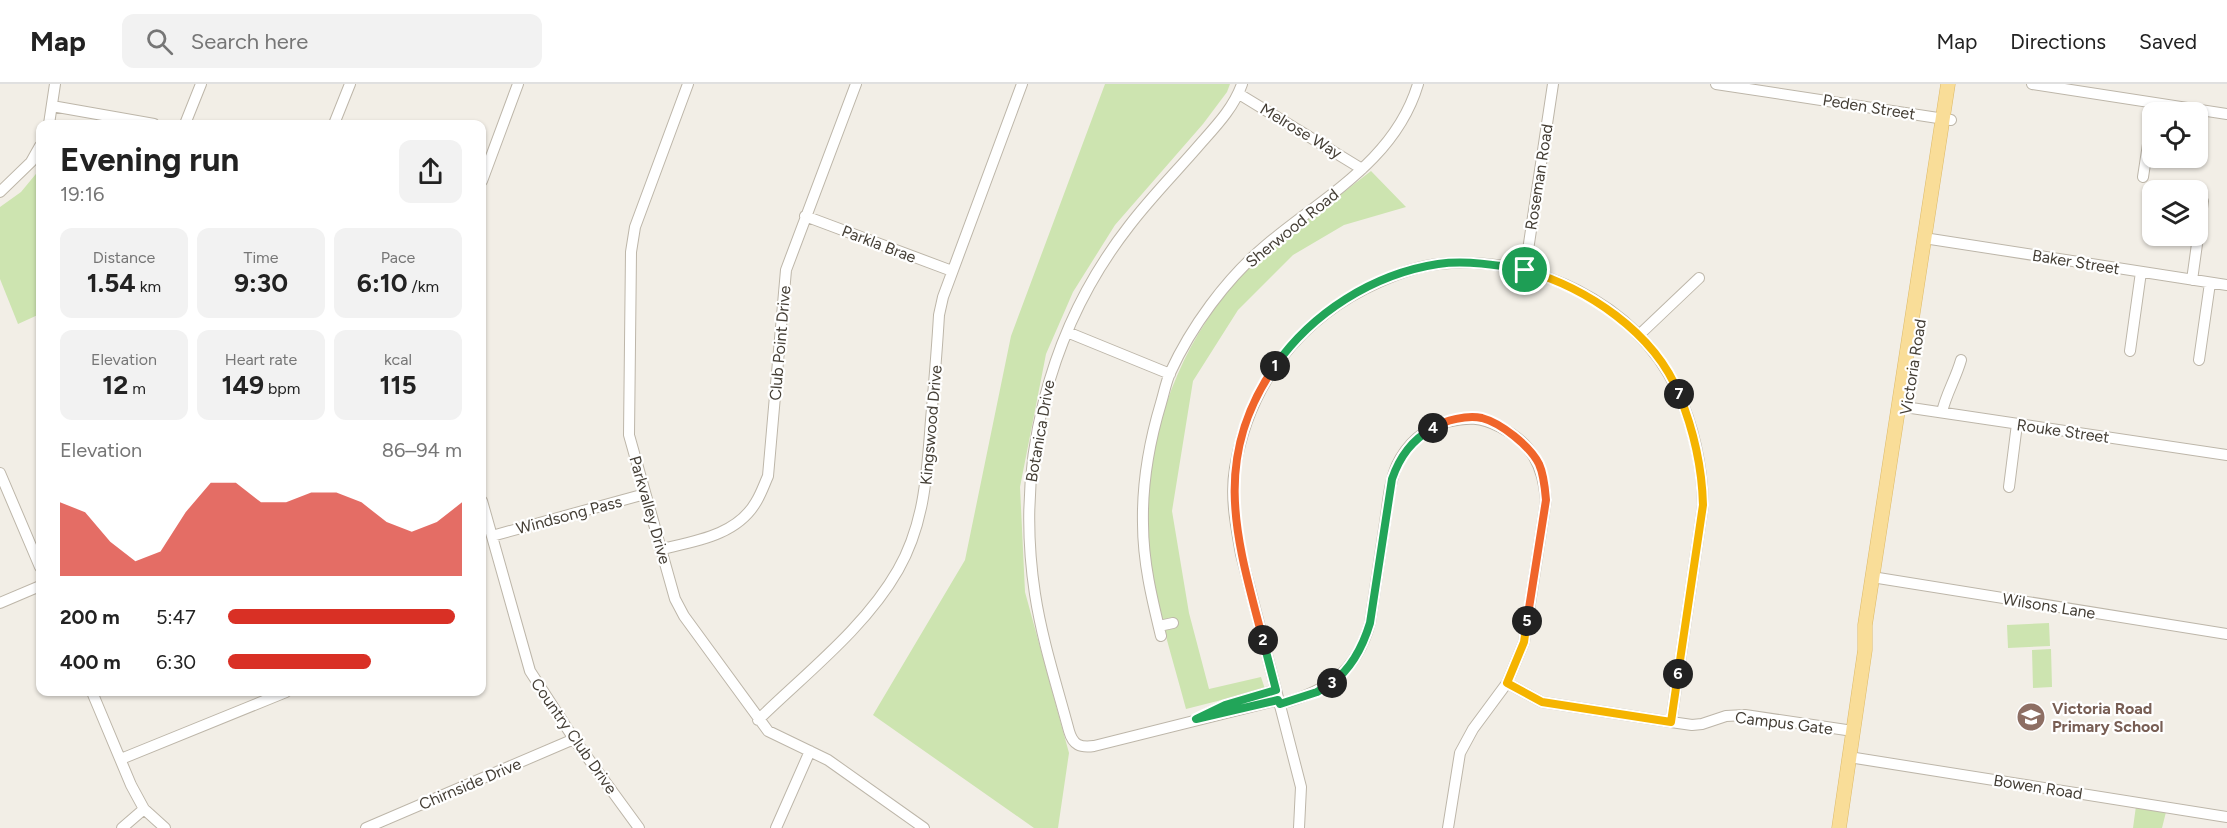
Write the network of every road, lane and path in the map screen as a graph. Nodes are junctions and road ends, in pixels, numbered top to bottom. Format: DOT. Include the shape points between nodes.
graph roads {
  1 [pos="55,84"];
  2 [pos="201,84"];
  3 [pos="350,84"];
  4 [pos="518,84"];
  5 [pos="688,84"];
  6 [pos="856,84"];
  7 [pos="1022,84"];
  8 [pos="1418,84"];
  9 [pos="1553,84"];
  10 [pos="1716,84"];
  11 [pos="1948,84"];
  12 [pos="1957,84"];
  13 [pos="2032,84"];
  14 [pos="1240,89"];
  15 [pos="2142,105"];
  16 [pos="52,106"];
  17 [pos="2208,112"];
  18 [pos="2227,114"];
  19 [pos="1947,119"];
  20 [pos="50,120"];
  21 [pos="131,120"];
  22 [pos="187,120"];
  23 [pos="336,120"];
  24 [pos="36,153"];
  25 [pos="2144,168"];
  26 [pos="1362,169"];
  27 [pos="486,170"];
  28 [pos="2143,177"];
  29 [pos="0,192"];
  30 [pos="805,216"];
  31 [pos="1928,239"];
  32 [pos="2197,246"];
  33 [pos="1525,270"];
  34 [pos="952,271"];
  35 [pos="2140,272"];
  36 [pos="1699,278"];
  37 [pos="2192,280"];
  38 [pos="2210,283"];
  39 [pos="2227,285"];
  40 [pos="1067,332"];
  41 [pos="1639,335"];
  42 [pos="2130,351"];
  43 [pos="1961,360"];
  44 [pos="2199,360"];
  45 [pos="1170,374"];
  46 [pos="1903,407"];
  47 [pos="1942,412"];
  48 [pos="2017,424"];
  49 [pos="2227,455"];
  50 [pos="0,473"];
  51 [pos="2009,487"];
  52 [pos="645,494"];
  53 [pos="486,515"];
  54 [pos="492,536"];
  55 [pos="662,549"];
  56 [pos="36,558"];
  57 [pos="1876,578"];
  58 [pos="36,588"];
  59 [pos="0,603"];
  60 [pos="1173,623"];
  61 [pos="2227,634"];
  62 [pos="1507,683"];
  63 [pos="94,696"];
  64 [pos="276,696"];
  65 [pos="1278,698"];
  66 [pos="758,720"];
  67 [pos="1671,722"];
  68 [pos="1853,731"];
  69 [pos="574,739"];
  70 [pos="810,751"];
  71 [pos="1849,757"];
  72 [pos="120,759"];
  73 [pos="144,809"];
  74 [pos="2227,817"];
  75 [pos="1838,825"];
  76 [pos="122,828"];
  77 [pos="165,828"];
  78 [pos="366,828"];
  79 [pos="639,828"];
  80 [pos="776,828"];
  81 [pos="924,828"];
  82 [pos="1299,828"];
  83 [pos="1448,828"];
  1 -- 16 [label="street"];
  2 -- 22 [label="street"];
  3 -- 23 [label="street"];
  4 -- 27 [label="street"];
  5 -- 52 [label="street, Parkvalley Drive" via="631,245 628,420"];
  6 -- 30 [label="street, Club Point Drive"];
  7 -- 34 [label="street, Kingswood Drive"];
  8 -- 26 [label="street, Sherwood Road" via="1407,114 1389,142"];
  9 -- 33 [label="street, Roseman Road"];
  10 -- 19 [label="street, Peden Street"];
  11 -- 19 [label="main road, Victoria Road"];
  12 -- 19 [label="main road, Victoria Road"];
  13 -- 15 [label="street"];
  14 -- 26 [label="street, Melrose Way"];
  14 -- 40 [label="street, Botanica Drive" via="1219,123 1116,242"];
  16 -- 20 [label="street"];
  16 -- 21 [label="street"];
  17 -- 18 [label="street"];
  19 -- 31 [label="main road, Victoria Road"];
  24 -- 29 [label="street"];
  25 -- 28 [label="street"];
  26 -- 45 [label="street, Sherwood Road" via="1246,264 1205,314"];
  30 -- 34 [label="street, Parkla Brae"];
  30 -- 55 [label="street, Club Point Drive" via="786,270 768,476 755,504 737,524 709,538"];
  31 -- 35 [label="street, Baker Street"];
  31 -- 46 [label="main road, Victoria Road"];
  32 -- 37 [label="street"];
  33 -- 41 [label="street" via="1576,289"];
  33 -- 65 [label="street" via="1477,263 1438,264 1399,274 1332,307 1289,346 1270,373 1243,434 1233,494 1241,554"];
  34 -- 66 [label="street, Kingswood Drive" via="939,315 926,489 908,550 885,590 856,626"];
  35 -- 37 [label="street, Baker Street"];
  35 -- 42 [label="street"];
  36 -- 41 [label="street"];
  37 -- 38 [label="street, Baker Street"];
  38 -- 39 [label="street, Baker Street"];
  38 -- 44 [label="street"];
  40 -- 45 [label="street"];
  40 -- 65 [label="street, Botanica Drive" via="1042,402 1031,465 1028,528 1035,595 1072,740 1084,748 1094,746"];
  41 -- 67 [label="street" via="1676,388 1696,441 1702,479 1703,505"];
  43 -- 47 [label="street"];
  45 -- 60 [label="street, Sherwood Road" via="1150,437 1143,526 1148,581 1160,631"];
  46 -- 47 [label="street, Rouke Street"];
  46 -- 57 [label="main road, Victoria Road"];
  47 -- 48 [label="street, Rouke Street"];
  48 -- 49 [label="street, Rouke Street"];
  48 -- 51 [label="street"];
  50 -- 56 [label="street"];
  52 -- 54 [label="street, Windsong Pass"];
  52 -- 55 [label="street, Parkvalley Drive"];
  53 -- 54 [label="street, Country Club Drive"];
  54 -- 69 [label="street, Country Club Drive" via="530,671"];
  55 -- 66 [label="street, Parkvalley Drive" via="675,599 684,616"];
  57 -- 61 [label="street, Wilsons Lane"];
  57 -- 68 [label="main road, Victoria Road" via="1864,625"];
  58 -- 59 [label="street"];
  62 -- 65 [label="street, Botanica Drive" via="1524,642 1546,500 1544,480 1539,463 1509,432 1482,418 1459,419 1439,424 1418,436 1397,465 1370,623 1353,662 1317,692"];
  62 -- 67 [label="street, Campus Gate" via="1542,702"];
  62 -- 83 [label="street, Botanica Drive" via="1460,753"];
  63 -- 72 [label="street"];
  64 -- 72 [label="street"];
  65 -- 82 [label="street" via="1301,787"];
  66 -- 70 [label="street, Parkvalley Drive" via="768,731"];
  67 -- 68 [label="street, Campus Gate" via="1692,725 1745,715"];
  68 -- 71 [label="main road, Victoria Road"];
  69 -- 78 [label="street, Chirnside Drive"];
  69 -- 79 [label="street, Country Club Drive"];
  70 -- 80 [label="street"];
  70 -- 81 [label="street, Parkvalley Drive"];
  71 -- 74 [label="street, Bowen Road"];
  71 -- 75 [label="main road, Victoria Road"];
  72 -- 73 [label="street"];
  73 -- 76 [label="street"];
  73 -- 77 [label="street"];
}
